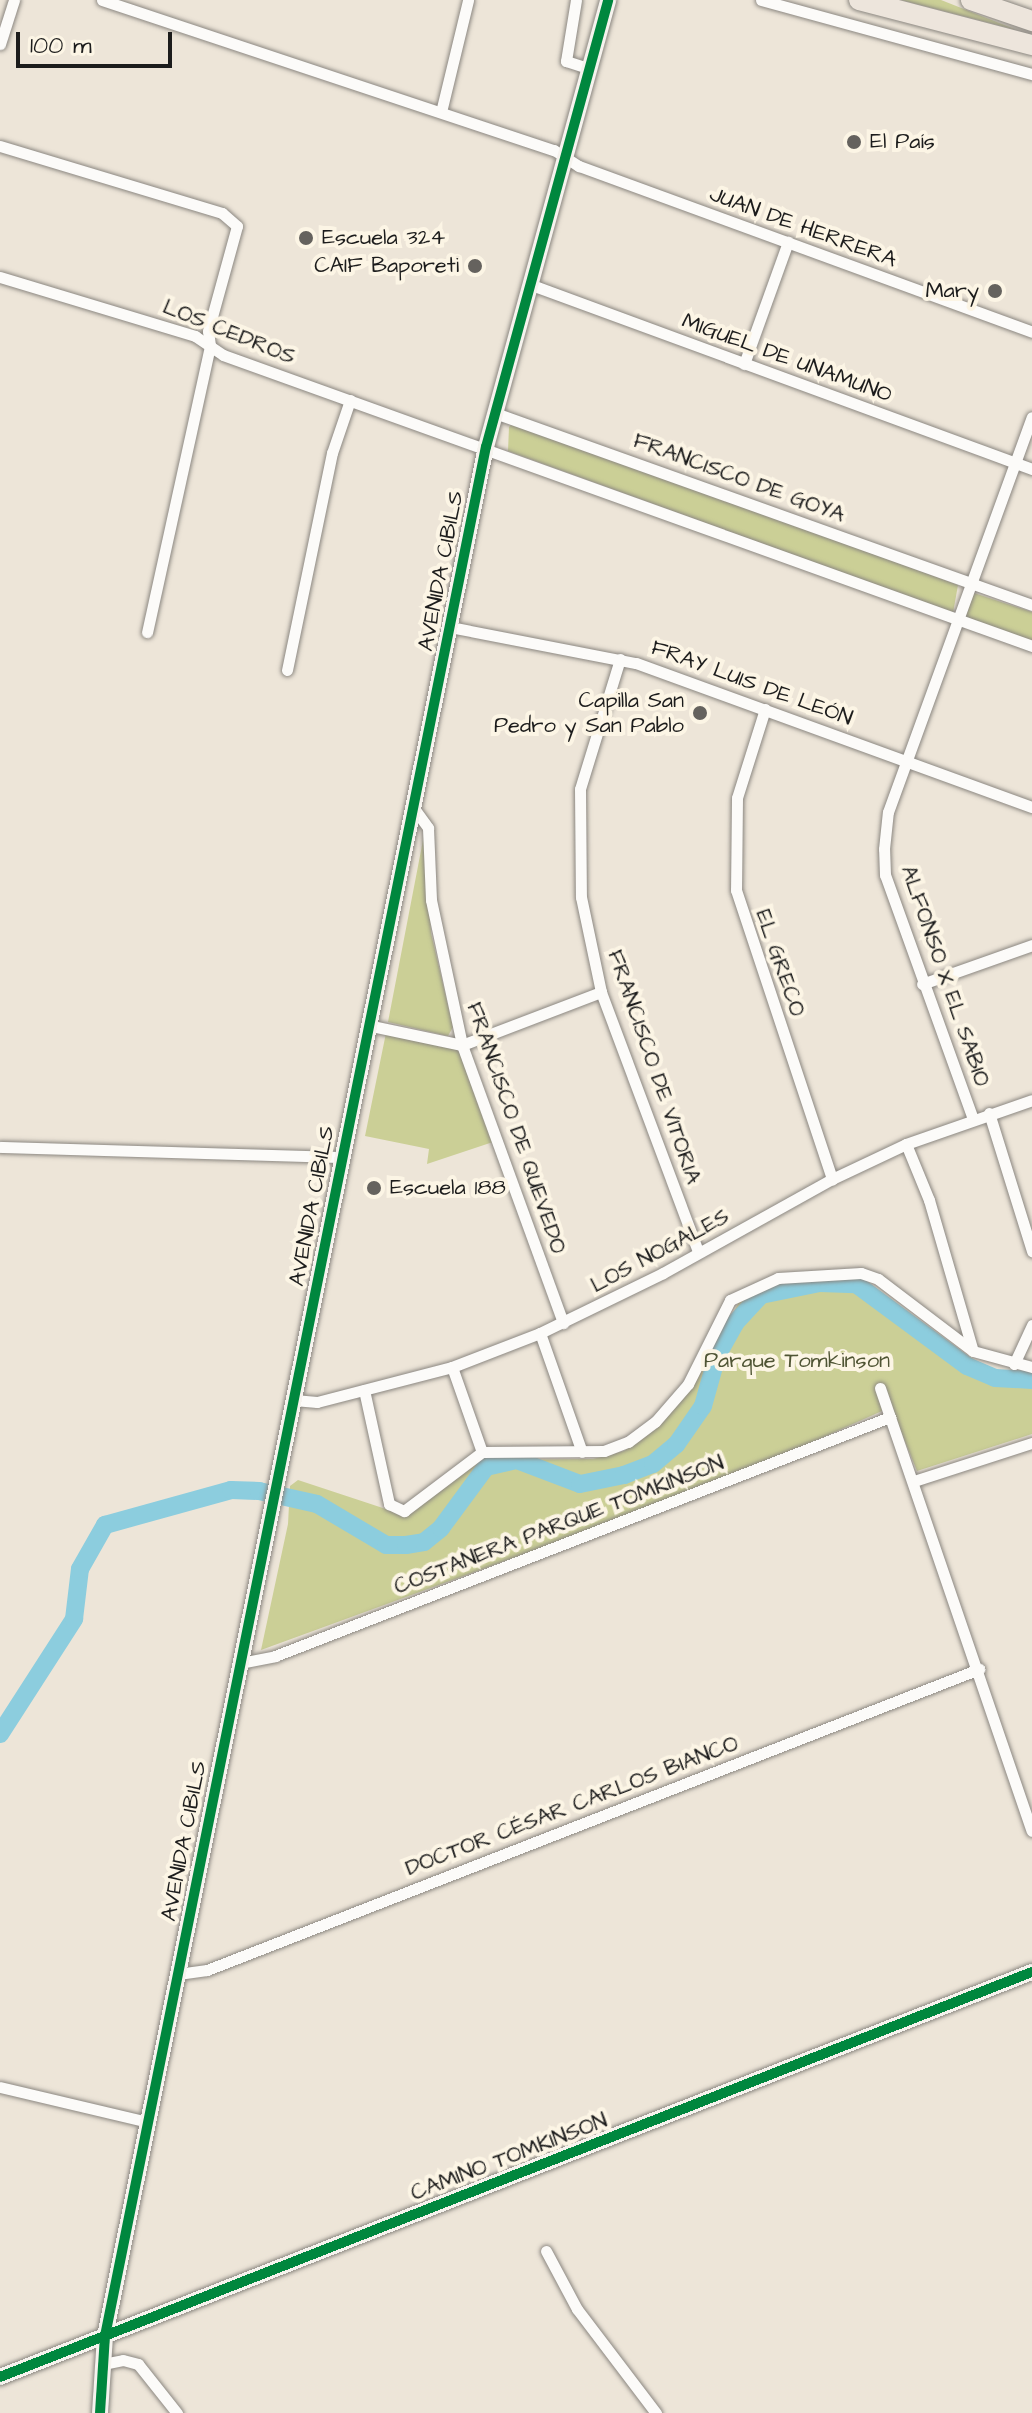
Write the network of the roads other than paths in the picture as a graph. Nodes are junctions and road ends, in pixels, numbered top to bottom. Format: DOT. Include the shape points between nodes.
graph roads {
  1 [pos="14,0"];
  2 [pos="102,0"];
  3 [pos="468,0"];
  4 [pos="576,0"];
  5 [pos="761,0"];
  6 [pos="859,0"];
  7 [pos="971,0"];
  8 [pos="602,5"];
  9 [pos="1032,21"];
  10 [pos="0,44"];
  11 [pos="1032,45"];
  12 [pos="587,68"];
  13 [pos="1032,74"];
  14 [pos="441,112"];
  15 [pos="0,146"];
  16 [pos="563,156"];
  17 [pos="788,242"];
  18 [pos="0,277"];
  19 [pos="529,284"];
  20 [pos="1032,332"];
  21 [pos="210,346"];
  22 [pos="744,364"];
  23 [pos="350,400"];
  24 [pos="495,413"];
  25 [pos="1032,417"];
  26 [pos="486,447"];
  27 [pos="1015,463"];
  28 [pos="1032,469"];
  29 [pos="971,582"];
  30 [pos="1032,605"];
  31 [pos="958,618"];
  32 [pos="450,627"];
  33 [pos="147,632"];
  34 [pos="1032,646"];
  35 [pos="620,659"];
  36 [pos="287,670"];
  37 [pos="765,709"];
  38 [pos="907,759"];
  39 [pos="413,807"];
  40 [pos="1032,807"];
  41 [pos="1032,945"];
  42 [pos="922,984"];
  43 [pos="601,992"];
  44 [pos="367,1025"];
  45 [pos="462,1045"];
  46 [pos="1032,1100"];
  47 [pos="989,1113"];
  48 [pos="973,1119"];
  49 [pos="906,1144"];
  50 [pos="0,1147"];
  51 [pos="342,1157"];
  52 [pos="832,1179"];
  53 [pos="1032,1251"];
  54 [pos="698,1252"];
  55 [pos="563,1323"];
  56 [pos="1032,1325"];
  57 [pos="540,1333"];
  58 [pos="973,1351"];
  59 [pos="1014,1364"];
  60 [pos="452,1367"];
  61 [pos="1032,1367"];
  62 [pos="880,1388"];
  63 [pos="364,1390"];
  64 [pos="294,1400"];
  65 [pos="890,1417"];
  66 [pos="1032,1443"];
  67 [pos="482,1452"];
  68 [pos="582,1452"];
  69 [pos="914,1481"];
  70 [pos="240,1663"];
  71 [pos="979,1669"];
  72 [pos="1032,1831"];
  73 [pos="1032,1972"];
  74 [pos="178,1974"];
  75 [pos="0,2087"];
  76 [pos="148,2122"];
  77 [pos="546,2251"];
  78 [pos="105,2336"];
  79 [pos="103,2364"];
  80 [pos="0,2377"];
  81 [pos="100,2413"];
  82 [pos="177,2413"];
  83 [pos="656,2413"];
  1 -- 10 [label="street"];
  2 -- 14 [label="street, JUAN DE HERRERA"];
  3 -- 14 [label="street"];
  4 -- 12 [label="street" via="566,61"];
  5 -- 13 [label="street"];
  6 -- 11 [label="highway"];
  7 -- 9 [label="highway"];
  8 -- 12 [label="street, AVENIDA CIBILS"];
  12 -- 16 [label="street, AVENIDA CIBILS"];
  14 -- 16 [label="street, JUAN DE HERRERA"];
  15 -- 21 [label="street" via="234,221 238,232 208,331"];
  16 -- 17 [label="street, JUAN DE HERRERA"];
  16 -- 19 [label="street, AVENIDA CIBILS"];
  17 -- 20 [label="street, JUAN DE HERRERA"];
  17 -- 22 [label="street"];
  18 -- 21 [label="street, LOS CEDROS" via="195,336"];
  19 -- 22 [label="street, MIGUEL DE UNAMUNO"];
  19 -- 24 [label="street, AVENIDA CIBILS"];
  21 -- 23 [label="street, LOS CEDROS"];
  21 -- 33 [label="street"];
  22 -- 27 [label="street, MIGUEL DE UNAMUNO"];
  23 -- 26 [label="street, LOS CEDROS"];
  23 -- 36 [label="street" via="332,453"];
  24 -- 26 [label="street, AVENIDA CIBILS"];
  24 -- 29 [label="street, FRANCISCO DE GOYA"];
  25 -- 27 [label="street"];
  26 -- 31 [label="street"];
  26 -- 32 [label="street, AVENIDA CIBILS"];
  27 -- 28 [label="street, MIGUEL DE UNAMUNO"];
  27 -- 29 [label="street"];
  29 -- 30 [label="street, FRANCISCO DE GOYA"];
  29 -- 31 [label="street"];
  31 -- 34 [label="street"];
  31 -- 38 [label="street, ALFONSO X EL SABIO"];
  32 -- 35 [label="street, FRAY LUIS DE LEÓN"];
  32 -- 39 [label="street, AVENIDA CIBILS"];
  35 -- 37 [label="street, FRAY LUIS DE LEÓN"];
  35 -- 43 [label="street, FRANCISCO DE VITORIA" via="580,789 581,897"];
  37 -- 38 [label="street, FRAY LUIS DE LEÓN"];
  37 -- 52 [label="street, EL GRECO" via="737,798 736,890"];
  38 -- 40 [label="street, FRAY LUIS DE LEÓN"];
  38 -- 42 [label="street, ALFONSO X EL SABIO" via="888,812 885,875"];
  39 -- 44 [label="street, AVENIDA CIBILS"];
  39 -- 45 [label="street, FRANCISCO DE QUEVEDO" via="428,828 431,900"];
  41 -- 42 [label="street"];
  42 -- 48 [label="street, ALFONSO X EL SABIO"];
  43 -- 45 [label="street"];
  43 -- 54 [label="street, FRANCISCO DE VITORIA"];
  44 -- 45 [label="street"];
  44 -- 51 [label="street, AVENIDA CIBILS"];
  45 -- 55 [label="street, FRANCISCO DE QUEVEDO"];
  46 -- 47 [label="street, LOS NOGALES"];
  47 -- 48 [label="street, LOS NOGALES"];
  47 -- 53 [label="street"];
  48 -- 49 [label="street, LOS NOGALES"];
  49 -- 52 [label="street, LOS NOGALES"];
  49 -- 58 [label="street" via="929,1200"];
  50 -- 51 [label="street"];
  51 -- 64 [label="street, AVENIDA CIBILS"];
  52 -- 54 [label="street, LOS NOGALES"];
  54 -- 55 [label="street, LOS NOGALES"];
  55 -- 57 [label="street, LOS NOGALES"];
  56 -- 59 [label="street"];
  57 -- 60 [label="street, LOS NOGALES"];
  57 -- 68 [label="street"];
  58 -- 59 [label="street"];
  58 -- 68 [label="street" via="870,1276 778,1278 730,1300 700,1367 655,1422 619,1446"];
  59 -- 61 [label="street"];
  60 -- 63 [label="street, LOS NOGALES"];
  60 -- 67 [label="street"];
  62 -- 65 [label="street"];
  63 -- 64 [label="street, LOS NOGALES" via="317,1402"];
  63 -- 67 [label="street" via="389,1504 399,1511 409,1509"];
  64 -- 70 [label="street, AVENIDA CIBILS"];
  65 -- 69 [label="street"];
  65 -- 70 [label="street, COSTANERA PARQUE TOMKINSON" via="275,1656"];
  66 -- 69 [label="street"];
  67 -- 68 [label="street"];
  69 -- 71 [label="street"];
  70 -- 74 [label="street, AVENIDA CIBILS"];
  71 -- 72 [label="street"];
  71 -- 74 [label="street, DOCTOR CÉSAR CARLOS BIANCO" via="207,1970"];
  73 -- 78 [label="street, CAMINO TOMKINSON"];
  74 -- 76 [label="street, AVENIDA CIBILS"];
  75 -- 76 [label="street"];
  76 -- 78 [label="street, AVENIDA CIBILS"];
  77 -- 83 [label="street" via="577,2309"];
  78 -- 79 [label="street, AVENIDA CIBILS"];
  78 -- 80 [label="street, CAMINO TOMKINSON"];
  79 -- 81 [label="street, AVENIDA CIBILS"];
  79 -- 82 [label="street" via="138,2364"];
}
